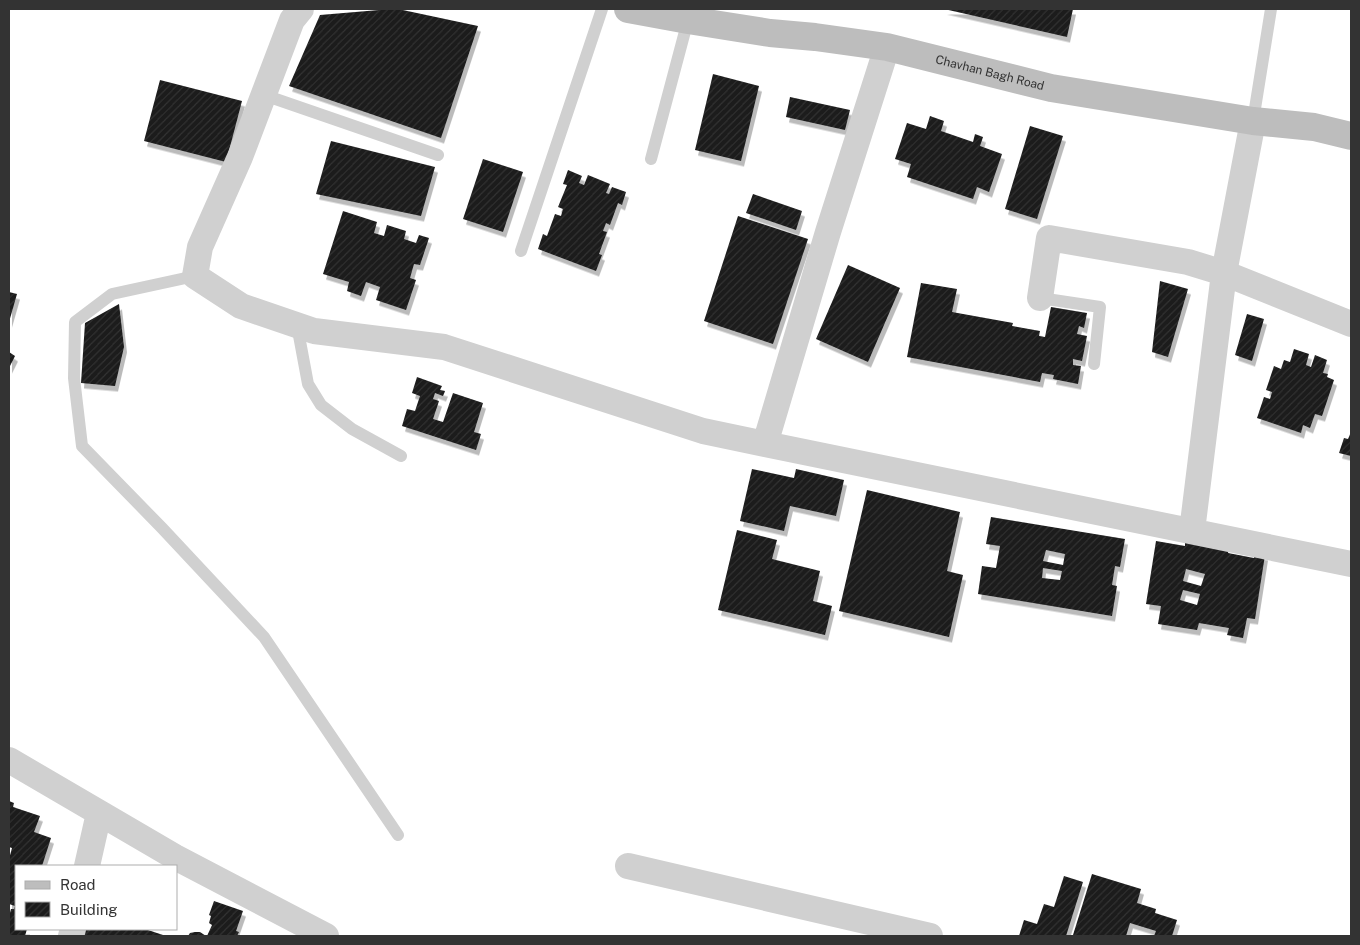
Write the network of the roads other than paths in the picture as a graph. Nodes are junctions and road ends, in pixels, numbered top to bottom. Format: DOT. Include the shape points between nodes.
graph roads {
  1 [pos="301,9"];
  2 [pos="602,9"];
  3 [pos="628,9"];
  4 [pos="1271,9"];
  5 [pos="688,20"];
  6 [pos="887,47"];
  7 [pos="264,95"];
  8 [pos="1252,121"];
  9 [pos="1351,136"];
  10 [pos="438,155"];
  11 [pos="651,159"];
  12 [pos="521,250"];
  13 [pos="1224,273"];
  14 [pos="195,276"];
  15 [pos="1040,298"];
  16 [pos="1351,324"];
  17 [pos="297,325"];
  18 [pos="1094,364"];
  19 [pos="764,444"];
  20 [pos="401,456"];
  21 [pos="1192,531"];
  22 [pos="1351,564"];
  23 [pos="9,760"];
  24 [pos="99,813"];
  25 [pos="398,836"];
  26 [pos="87,865"];
  27 [pos="628,866"];
  28 [pos="326,936"];
  29 [pos="930,936"];
  1 -- 7 [label="street" via="292,20"];
  2 -- 12 [label="lane"];
  3 -- 5 [label="street, Chavhan Bagh Road"];
  4 -- 8 [label="lane"];
  5 -- 6 [label="street, Chavhan Bagh Road"];
  5 -- 11 [label="lane"];
  6 -- 8 [label="street, Chavhan Bagh Road" via="1051,88"];
  6 -- 19 [label="street"];
  7 -- 10 [label="lane"];
  7 -- 14 [label="street" via="200,246"];
  8 -- 9 [label="street, Chavhan Bagh Road" via="1314,127"];
  8 -- 13 [label="street"];
  13 -- 15 [label="street" via="1188,262 1049,238"];
  13 -- 16 [label="street"];
  13 -- 21 [label="street"];
  14 -- 17 [label="street" via="241,306"];
  14 -- 25 [label="lane" via="112,294 75,322 74,378 82,446 264,637"];
  15 -- 18 [label="lane" via="1100,308"];
  17 -- 19 [label="street" via="314,331 444,347 703,431"];
  17 -- 20 [label="lane" via="308,384 321,405 352,429"];
  19 -- 21 [label="street"];
  21 -- 22 [label="street"];
  23 -- 24 [label="street"];
  24 -- 26 [label="street"];
  24 -- 28 [label="street" via="174,857"];
  27 -- 29 [label="street"];
}
